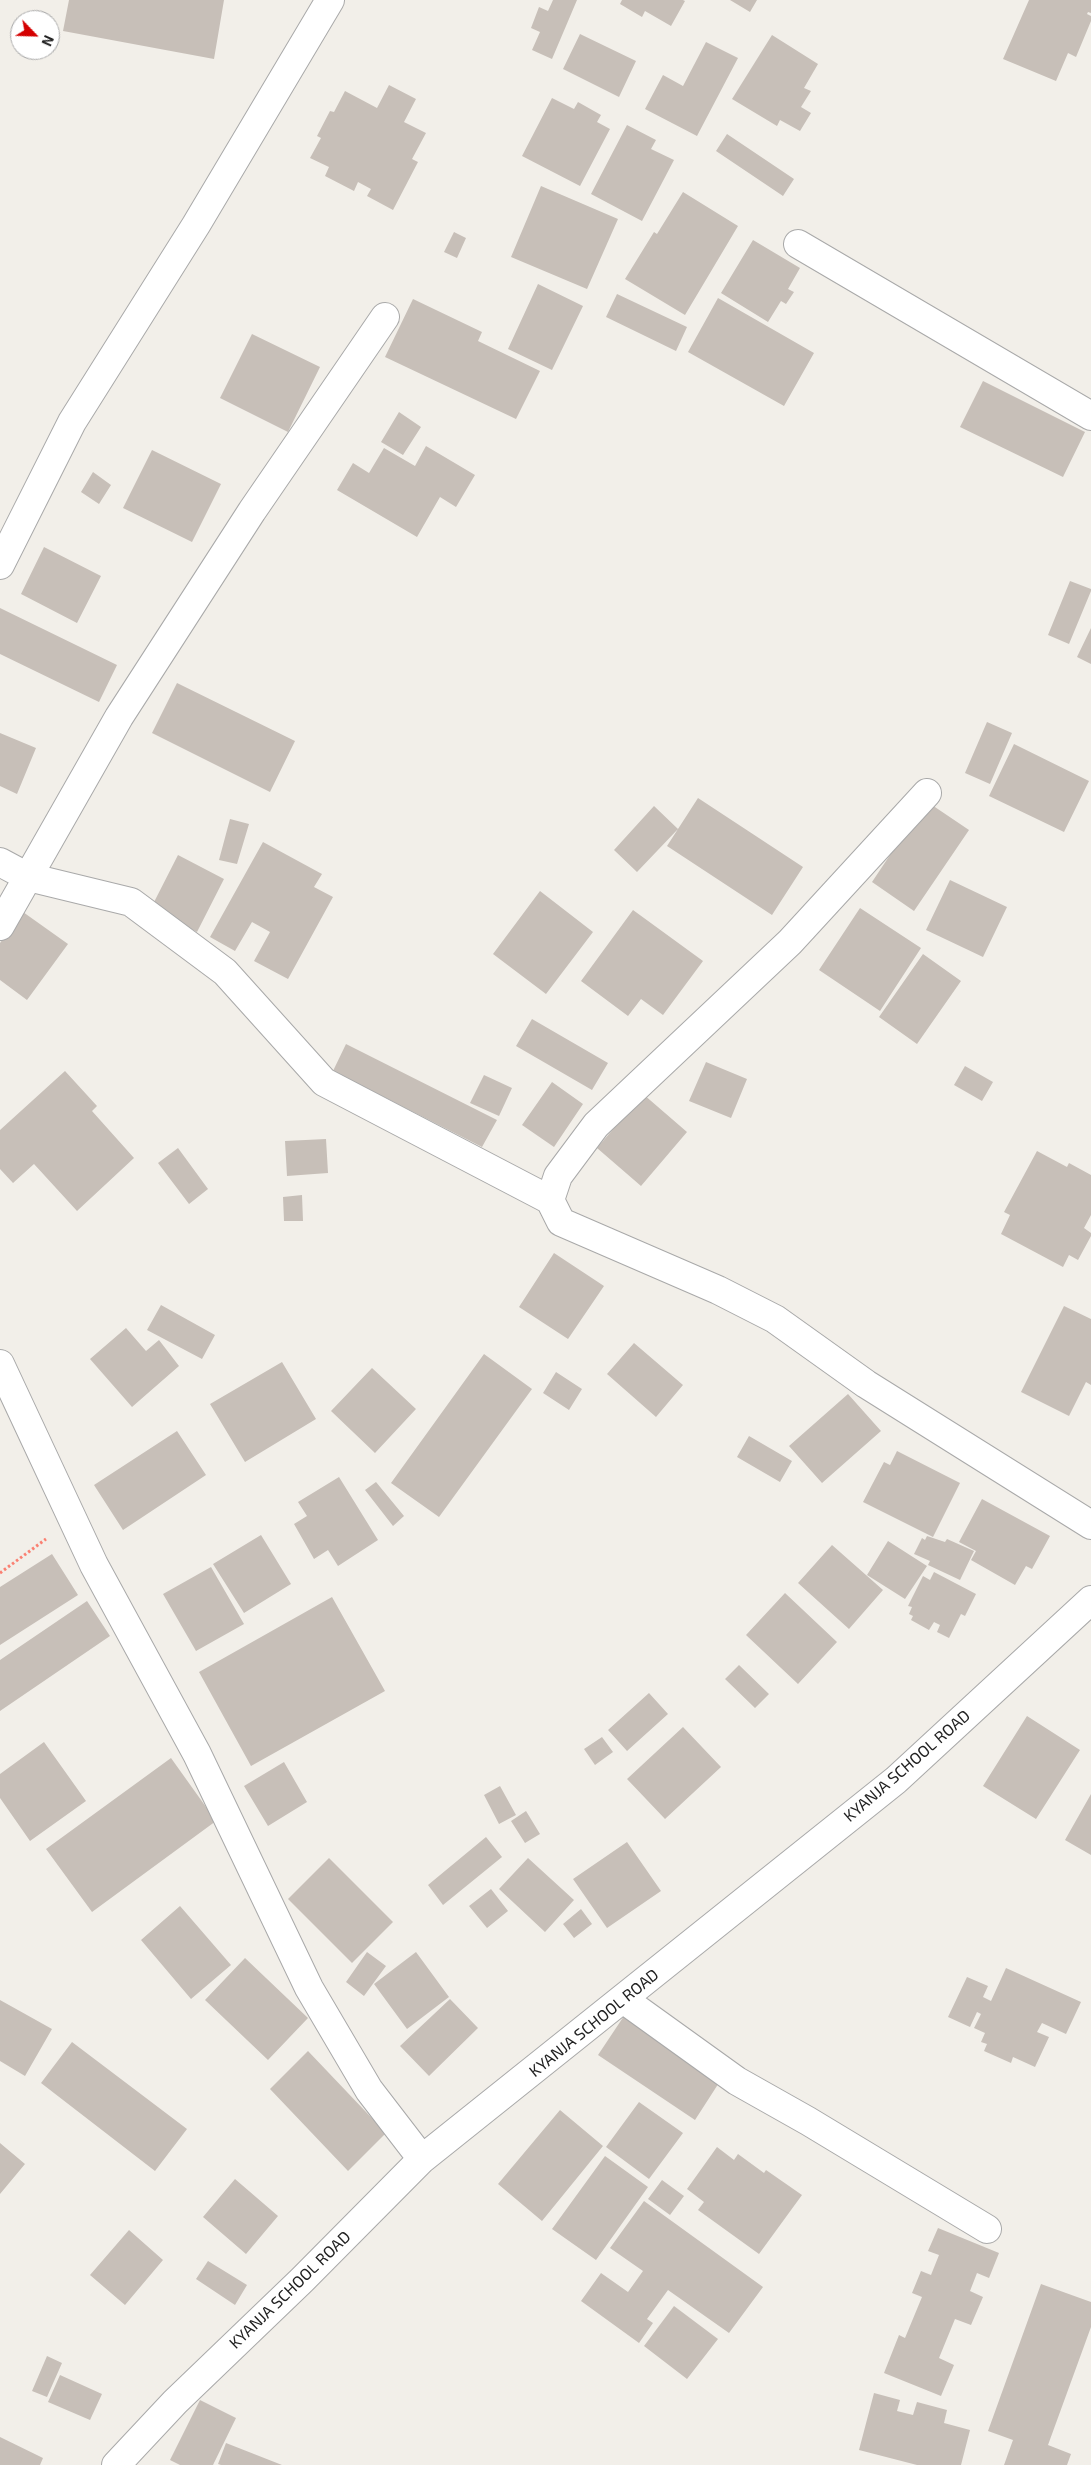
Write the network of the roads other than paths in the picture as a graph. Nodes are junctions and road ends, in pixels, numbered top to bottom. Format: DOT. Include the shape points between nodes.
graph roads {
  1 [pos="330,0"];
  2 [pos="798,244"];
  3 [pos="385,317"];
  4 [pos="1091,416"];
  5 [pos="0,565"];
  6 [pos="927,793"];
  7 [pos="0,862"];
  8 [pos="28,877"];
  9 [pos="0,926"];
  10 [pos="550,1200"];
  11 [pos="0,1364"];
  12 [pos="1091,1525"];
  13 [pos="1091,1600"];
  14 [pos="623,2000"];
  15 [pos="422,2159"];
  16 [pos="987,2229"];
  17 [pos="116,2465"];
  1 -- 5 [label="street" via="196,225 72,422"];
  2 -- 4 [label="street"];
  3 -- 8 [label="street" via="252,511 125,708"];
  6 -- 10 [label="street" via="790,942 596,1125 558,1176"];
  7 -- 8 [label="street"];
  8 -- 9 [label="street"];
  8 -- 10 [label="street" via="131,902 225,972 324,1082"];
  10 -- 12 [label="street" via="561,1222 718,1290 775,1320 866,1384"];
  11 -- 15 [label="street" via="94,1565 197,1754 309,1988 369,2090"];
  13 -- 14 [label="street, KYANJA SCHOOL ROAD" via="896,1780"];
  14 -- 15 [label="street, KYANJA SCHOOL ROAD"];
  14 -- 16 [label="street" via="737,2081"];
  15 -- 17 [label="street, KYANJA SCHOOL ROAD" via="175,2402"];
}
